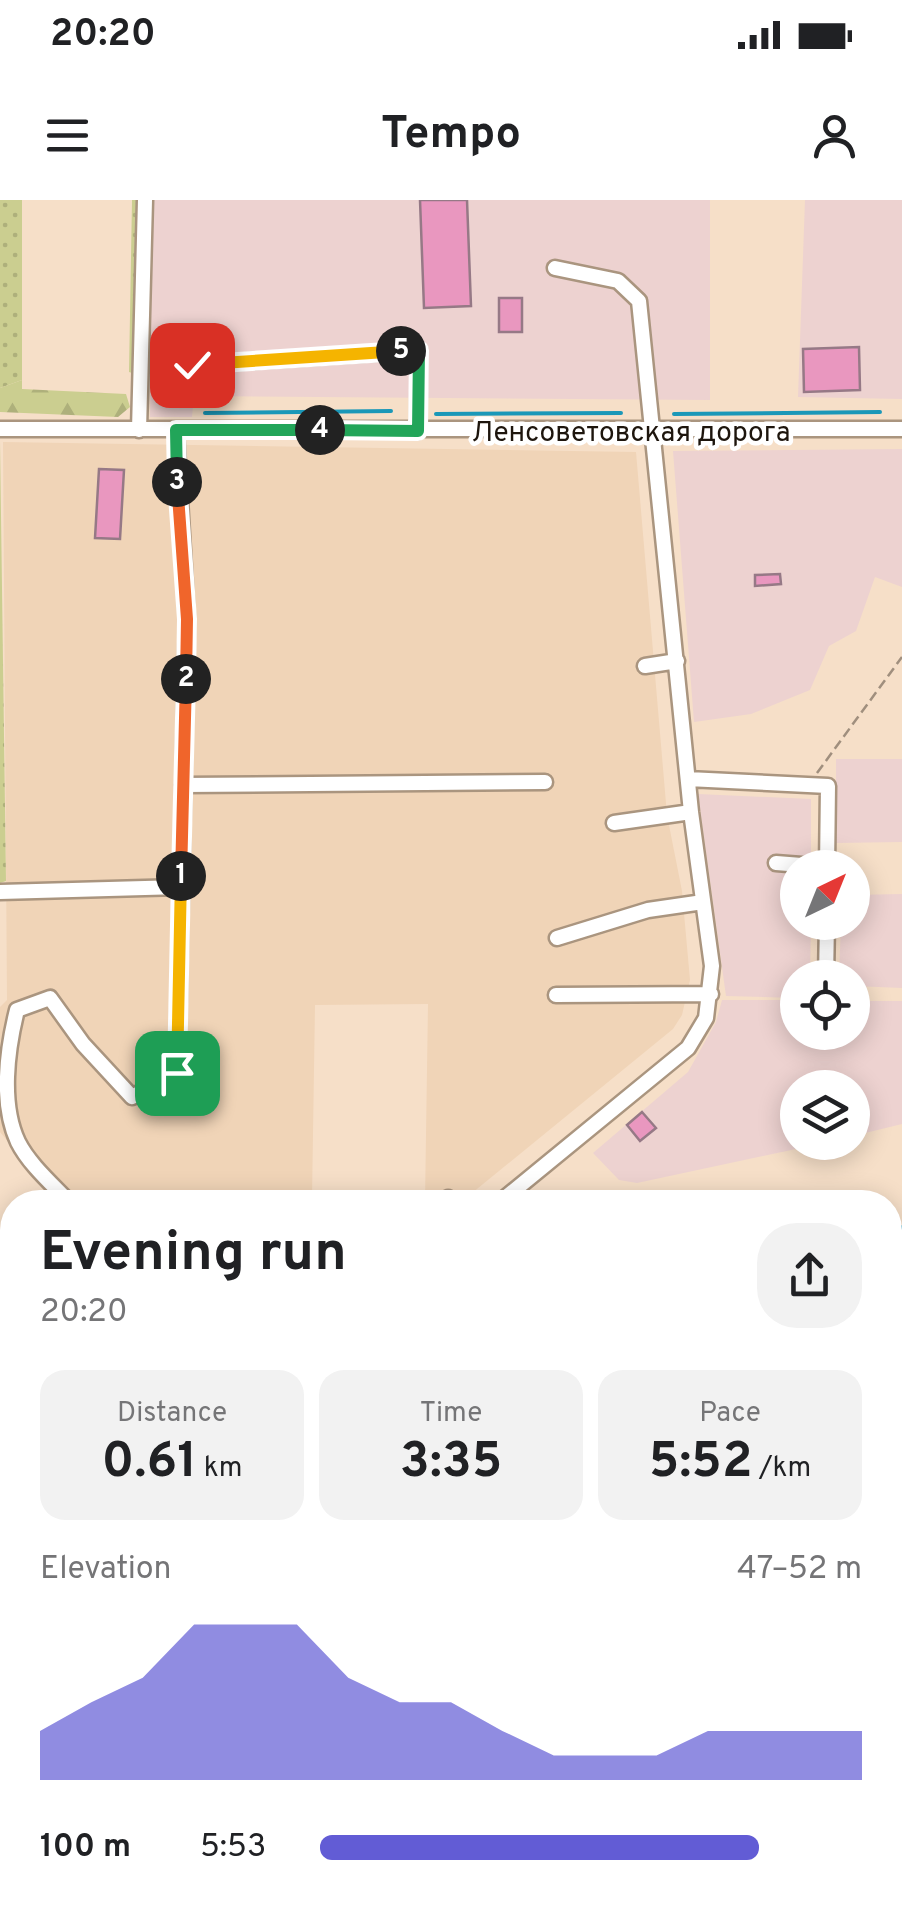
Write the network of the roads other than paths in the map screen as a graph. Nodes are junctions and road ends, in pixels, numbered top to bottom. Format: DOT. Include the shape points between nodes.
graph roads {
  1 [pos="145,200"];
  2 [pos="555,268"];
  3 [pos="192,365"];
  4 [pos="0,429"];
  5 [pos="902,429"];
  6 [pos="139,430"];
  7 [pos="176,430"];
  8 [pos="418,431"];
  9 [pos="651,432"];
  10 [pos="677,661"];
  11 [pos="644,666"];
  12 [pos="688,780"];
  13 [pos="545,782"];
  14 [pos="183,785"];
  15 [pos="691,812"];
  16 [pos="614,823"];
  17 [pos="827,850"];
  18 [pos="776,862"];
  19 [pos="780,862"];
  20 [pos="181,887"];
  21 [pos="0,892"];
  22 [pos="703,902"];
  23 [pos="556,938"];
  24 [pos="711,994"];
  25 [pos="556,996"];
  26 [pos="177,1073"];
  27 [pos="201,1091"];
  28 [pos="58,1190"];
  29 [pos="515,1190"];
  1 -- 6 [label="street"];
  2 -- 9 [label="street" via="618,281 638,301"];
  3 -- 8 [label="street" via="419,350"];
  4 -- 6 [label="street, Ленсоветовская дорога"];
  5 -- 9 [label="street, Ленсоветовская дорога"];
  6 -- 7 [label="street, Ленсоветовская дорога"];
  7 -- 8 [label="street, Ленсоветовская дорога"];
  7 -- 14 [label="street" via="187,619"];
  8 -- 9 [label="street, Ленсоветовская дорога"];
  9 -- 10 [label="street"];
  10 -- 11 [label="street"];
  10 -- 12 [label="street"];
  12 -- 15 [label="street"];
  12 -- 17 [label="street" via="828,786"];
  13 -- 14 [label="street"];
  14 -- 20 [label="street"];
  15 -- 16 [label="street"];
  15 -- 22 [label="street"];
  18 -- 19 [label="street"];
  20 -- 21 [label="street"];
  20 -- 26 [label="street"];
  22 -- 23 [label="street" via="648,910"];
  22 -- 24 [label="street"];
  24 -- 25 [label="street"];
  24 -- 29 [label="street" via="699,1033 672,1064"];
  26 -- 27 [label="street" via="178,1090"];
  26 -- 28 [label="street" via="132,1098 50,998 16,1010 6,1054 12,1126 20,1146"];
}
